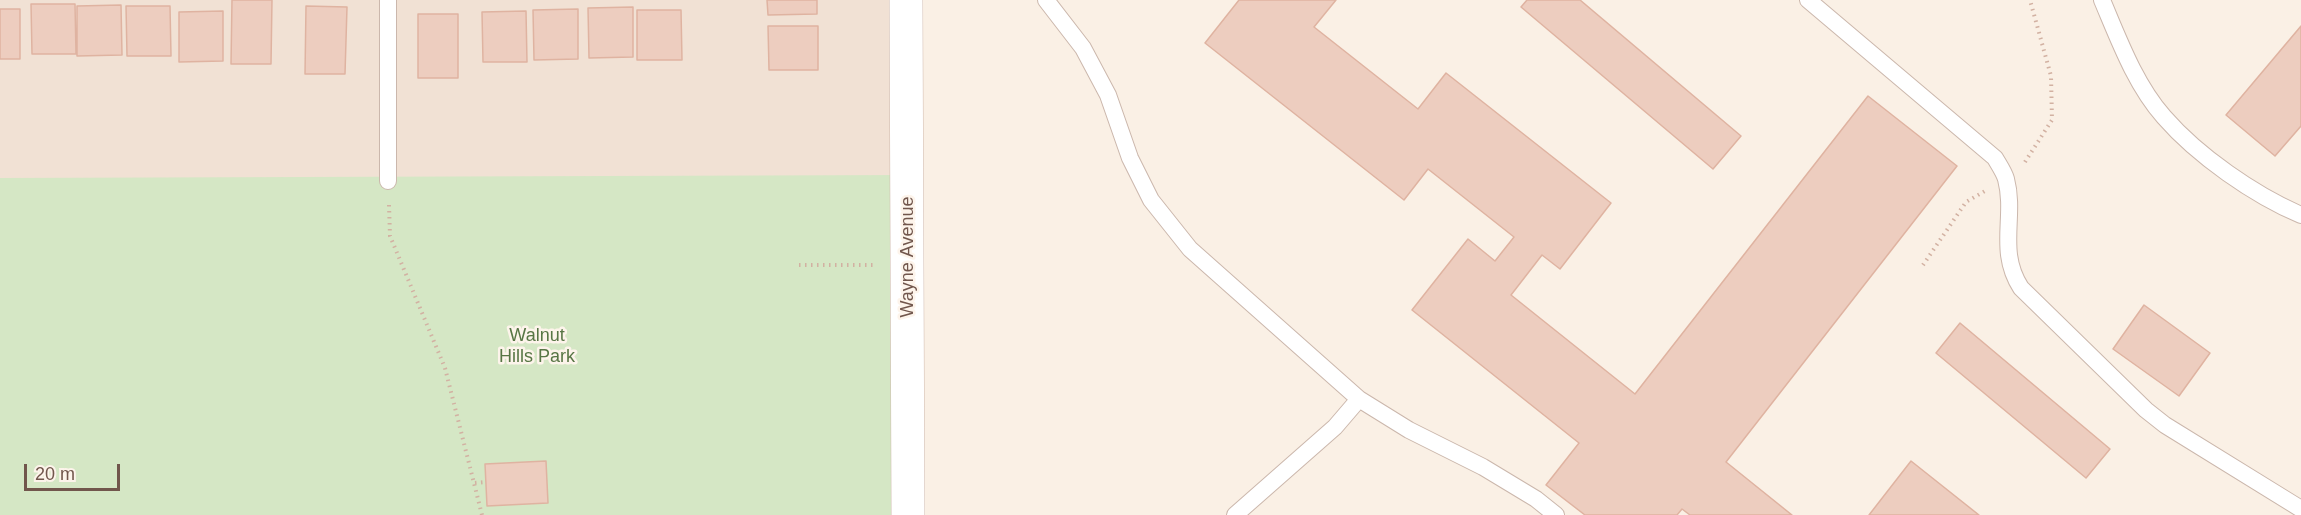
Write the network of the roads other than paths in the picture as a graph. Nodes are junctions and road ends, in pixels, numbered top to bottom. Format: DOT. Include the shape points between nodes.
graph roads {
  1 [pos="388,0"];
  2 [pos="906,0"];
  3 [pos="1046,0"];
  4 [pos="1808,0"];
  5 [pos="2102,0"];
  6 [pos="388,181"];
  7 [pos="2301,215"];
  8 [pos="1359,399"];
  9 [pos="2301,509"];
  10 [pos="908,515"];
  11 [pos="1235,515"];
  12 [pos="1556,515"];
  1 -- 6 [label="lane"];
  2 -- 10 [label="main road, Wayne Avenue"];
  3 -- 8 [label="lane" via="1083,48 1103,86 1130,158 1151,200 1190,249"];
  4 -- 9 [label="lane" via="1995,158 2006,179 2007,253 2021,288 2165,425"];
  5 -- 7 [label="lane" via="2127,60 2164,117 2218,166 2272,203"];
  8 -- 11 [label="lane" via="1335,426"];
  8 -- 12 [label="lane" via="1409,430 1483,467"];
}
